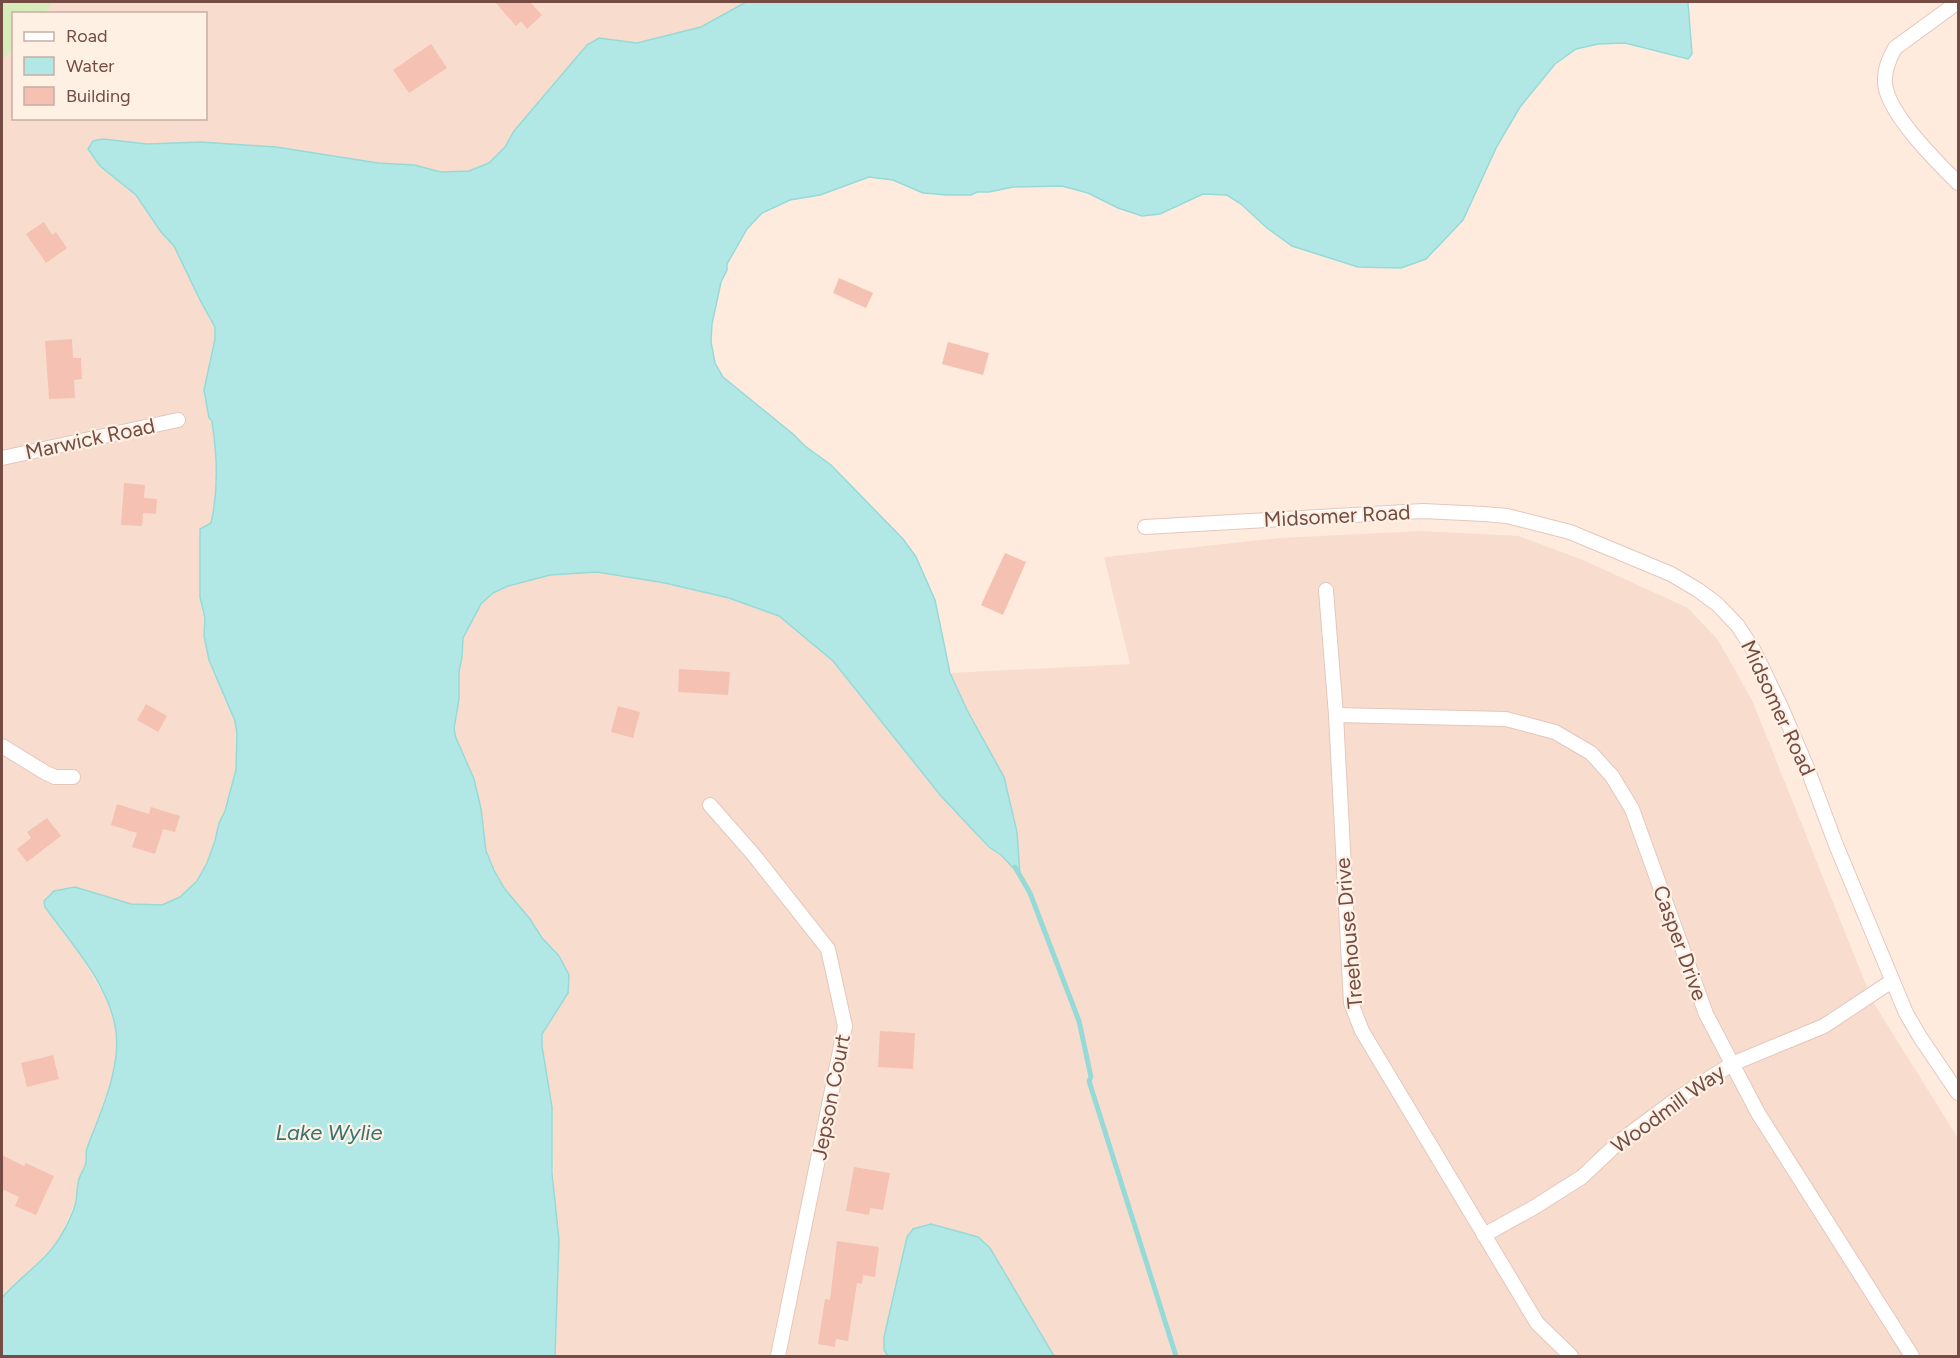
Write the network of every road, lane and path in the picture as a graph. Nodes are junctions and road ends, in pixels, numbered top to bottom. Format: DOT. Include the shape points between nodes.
graph roads {
  1 [pos="1959,2"];
  2 [pos="1959,183"];
  3 [pos="178,420"];
  4 [pos="2,458"];
  5 [pos="1144,527"];
  6 [pos="1326,590"];
  7 [pos="1336,715"];
  8 [pos="2,746"];
  9 [pos="73,777"];
  10 [pos="710,805"];
  11 [pos="1892,981"];
  12 [pos="1732,1064"];
  13 [pos="1959,1093"];
  14 [pos="1484,1235"];
  15 [pos="778,1356"];
  16 [pos="1571,1356"];
  17 [pos="1912,1356"];
  1 -- 2 [label="street" via="1895,48 1885,83 1893,107"];
  3 -- 4 [label="street, Marwick Road"];
  5 -- 11 [label="street, Midsomer Road" via="1423,511 1508,516 1570,532 1671,574 1698,590 1738,626 1754,651 1808,770"];
  6 -- 7 [label="street, Treehouse Drive"];
  7 -- 12 [label="street, Casper Drive" via="1506,719 1555,732 1592,753 1632,809 1706,1014"];
  7 -- 14 [label="street, Treehouse Drive" via="1351,1003 1362,1031"];
  8 -- 9 [label="street" via="45,773"];
  10 -- 15 [label="street, Jepson Court" via="828,949 845,1026"];
  11 -- 12 [label="street, Woodmill Way" via="1824,1026"];
  11 -- 13 [label="street, Midsomer Road" via="1920,1037"];
  12 -- 14 [label="street, Woodmill Way" via="1677,1098 1620,1141 1582,1177"];
  12 -- 17 [label="street, Casper Drive" via="1758,1113"];
  14 -- 16 [label="street, Treehouse Drive" via="1537,1323"];
}
